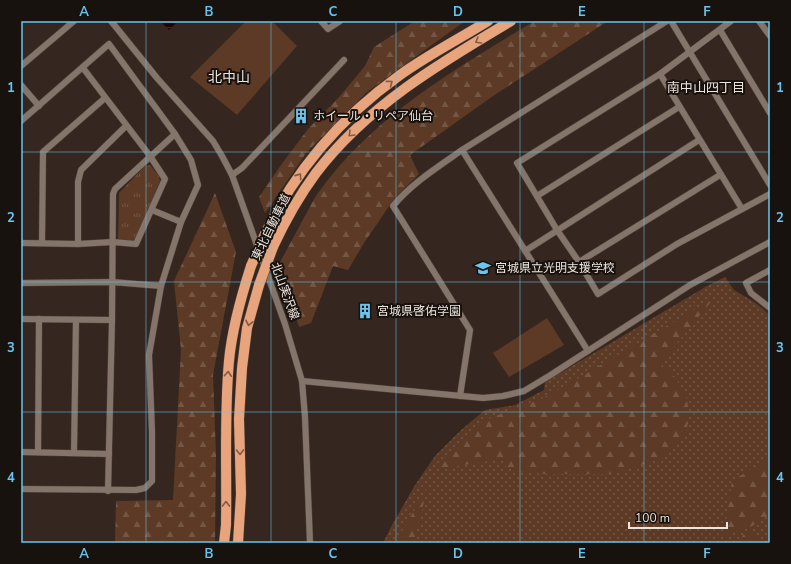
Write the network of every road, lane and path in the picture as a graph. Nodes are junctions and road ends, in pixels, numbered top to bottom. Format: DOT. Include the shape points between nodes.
graph roads {
  1 [pos="74,21"];
  2 [pos="111,21"];
  3 [pos="321,21"];
  4 [pos="340,21"];
  5 [pos="488,21"];
  6 [pos="512,21"];
  7 [pos="667,21"];
  8 [pos="671,21"];
  9 [pos="731,21"];
  10 [pos="759,21"];
  11 [pos="720,30"];
  12 [pos="770,36"];
  13 [pos="690,52"];
  14 [pos="344,60"];
  15 [pos="21,66"];
  16 [pos="83,68"];
  17 [pos="660,74"];
  18 [pos="21,85"];
  19 [pos="105,98"];
  20 [pos="39,106"];
  21 [pos="679,107"];
  22 [pos="770,113"];
  23 [pos="21,121"];
  24 [pos="126,126"];
  25 [pos="175,134"];
  26 [pos="699,140"];
  27 [pos="462,150"];
  28 [pos="150,156"];
  29 [pos="232,175"];
  30 [pos="720,175"];
  31 [pos="770,185"];
  32 [pos="770,194"];
  33 [pos="537,196"];
  34 [pos="742,209"];
  35 [pos="152,210"];
  36 [pos="181,222"];
  37 [pos="557,230"];
  38 [pos="113,242"];
  39 [pos="770,242"];
  40 [pos="21,243"];
  41 [pos="42,243"];
  42 [pos="78,244"];
  43 [pos="525,251"];
  44 [pos="579,262"];
  45 [pos="770,270"];
  46 [pos="21,282"];
  47 [pos="112,282"];
  48 [pos="161,286"];
  49 [pos="770,308"];
  50 [pos="21,319"];
  51 [pos="39,319"];
  52 [pos="76,320"];
  53 [pos="112,320"];
  54 [pos="588,351"];
  55 [pos="302,381"];
  56 [pos="460,396"];
  57 [pos="21,452"];
  58 [pos="38,452"];
  59 [pos="74,453"];
  60 [pos="109,454"];
  61 [pos="21,489"];
  62 [pos="108,491"];
  63 [pos="224,543"];
  64 [pos="238,543"];
  65 [pos="310,543"];
  1 -- 15 [label="street"];
  2 -- 29 [label="street, 北山実沢線" via="213,141"];
  3 -- 4 [label="street" via="328,29"];
  63 -- 5 [label="highway, 東北自動車道, one-way, bridge" via="229,360 238,307 251,266 265,234 299,175 315,154 355,113 420,62"];
  6 -- 64 [label="highway, 東北自動車道, one-way, bridge" via="396,94 333,152 290,212 273,247 247,328 239,419"];
  7 -- 27 [label="street"];
  8 -- 13 [label="street"];
  9 -- 11 [label="street"];
  10 -- 12 [label="street"];
  11 -- 13 [label="street"];
  11 -- 22 [label="street"];
  13 -- 17 [label="street"];
  13 -- 31 [label="street"];
  14 -- 29 [label="street" via="242,168"];
  16 -- 19 [label="street"];
  16 -- 20 [label="street"];
  16 -- 25 [label="street" via="110,44"];
  17 -- 21 [label="street"];
  17 -- 33 [label="street" via="517,162"];
  18 -- 20 [label="street"];
  19 -- 24 [label="street"];
  19 -- 41 [label="street" via="42,152"];
  20 -- 23 [label="street"];
  21 -- 26 [label="street"];
  21 -- 33 [label="street"];
  24 -- 28 [label="street"];
  24 -- 42 [label="street" via="81,170 78,182"];
  25 -- 28 [label="street"];
  25 -- 36 [label="street" via="191,160 198,185"];
  26 -- 30 [label="street"];
  26 -- 37 [label="street"];
  27 -- 43 [label="street"];
  27 -- 56 [label="street" via="430,172 393,206 470,330"];
  28 -- 35 [label="street" via="165,178"];
  28 -- 38 [label="street" via="115,188"];
  29 -- 55 [label="street, 北山実沢線" via="285,324"];
  30 -- 34 [label="street"];
  30 -- 44 [label="street"];
  32 -- 34 [label="street"];
  33 -- 37 [label="street"];
  34 -- 44 [label="street" via="677,244 598,294"];
  35 -- 36 [label="street"];
  35 -- 38 [label="street" via="136,244"];
  36 -- 48 [label="street"];
  37 -- 43 [label="street"];
  37 -- 44 [label="street"];
  38 -- 42 [label="street"];
  38 -- 47 [label="street"];
  39 -- 54 [label="street" via="690,285"];
  40 -- 41 [label="street"];
  41 -- 42 [label="street"];
  43 -- 54 [label="street"];
  45 -- 49 [label="street" via="746,283 751,293"];
  46 -- 47 [label="street"];
  47 -- 48 [label="street"];
  47 -- 53 [label="street"];
  48 -- 62 [label="street" via="149,355 152,482 146,488"];
  50 -- 51 [label="street"];
  51 -- 52 [label="street"];
  51 -- 58 [label="street"];
  52 -- 53 [label="street"];
  52 -- 59 [label="street"];
  53 -- 60 [label="street"];
  54 -- 56 [label="street" via="524,390 496,397"];
  55 -- 56 [label="street"];
  55 -- 65 [label="street, 北山実沢線" via="306,417"];
  57 -- 58 [label="street"];
  58 -- 59 [label="street"];
  59 -- 60 [label="street"];
  60 -- 62 [label="street"];
  61 -- 62 [label="street"];
}
